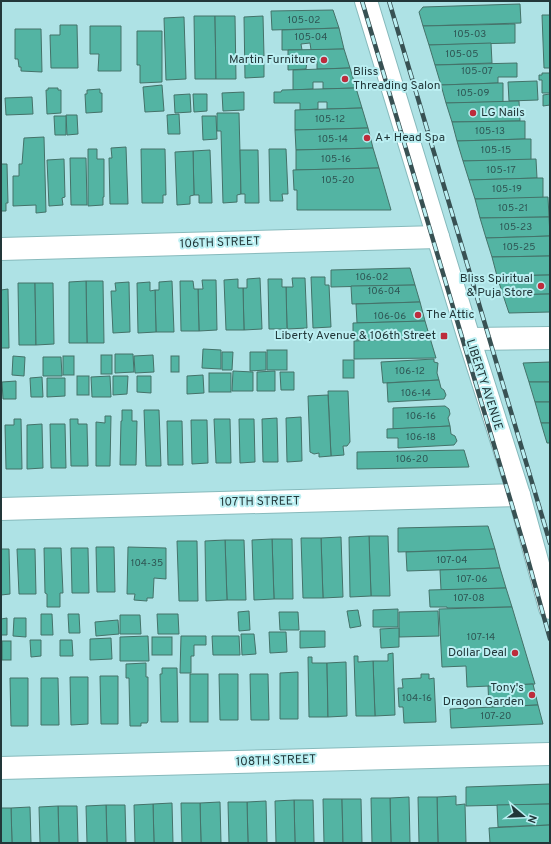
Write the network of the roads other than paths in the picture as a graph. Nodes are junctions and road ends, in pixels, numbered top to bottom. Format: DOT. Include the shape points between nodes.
graph roads {
  1 [pos="366,1"];
  2 [pos="438,238"];
  3 [pos="1,249"];
  4 [pos="550,338"];
  5 [pos="470,339"];
  6 [pos="519,495"];
  7 [pos="1,508"];
  8 [pos="548,596"];
  9 [pos="550,754"];
  10 [pos="1,768"];
  1 -- 2 [label="street, LIBERTY AVENUE"];
  2 -- 3 [label="street, 106TH STREET"];
  2 -- 5 [label="street, LIBERTY AVENUE"];
  4 -- 5 [label="street"];
  5 -- 6 [label="street, LIBERTY AVENUE"];
  6 -- 7 [label="street, 107TH STREET"];
  6 -- 8 [label="street, LIBERTY AVENUE"];
  9 -- 10 [label="street, 108TH STREET"];
}
